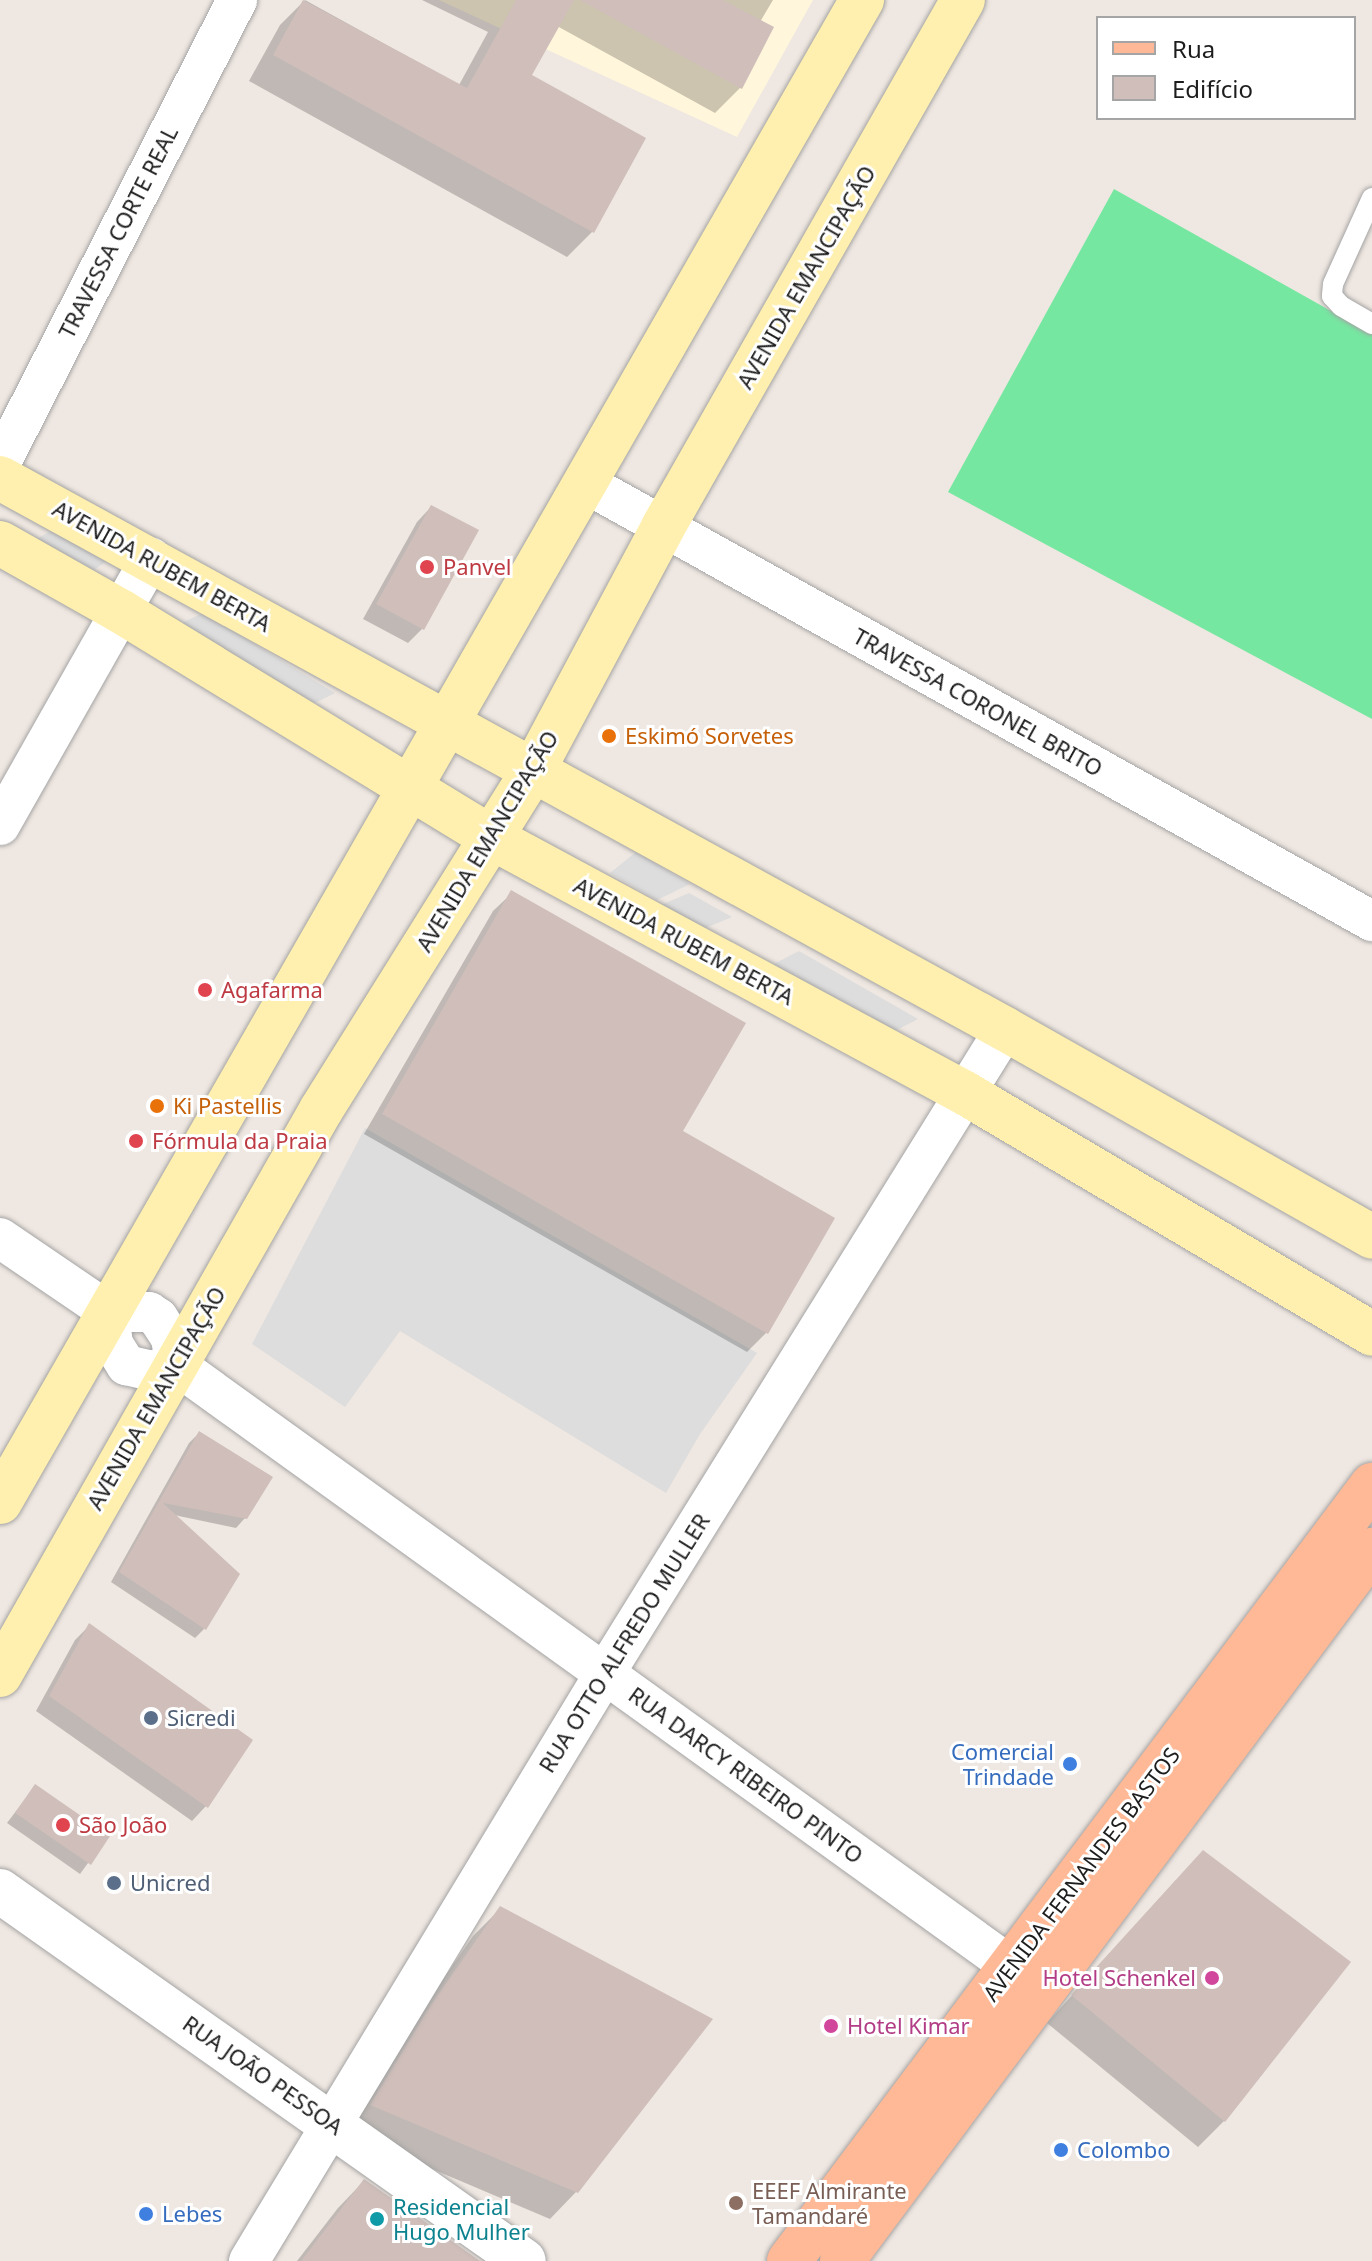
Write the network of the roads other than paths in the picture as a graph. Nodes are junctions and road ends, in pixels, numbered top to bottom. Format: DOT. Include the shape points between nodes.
graph roads {
  1 [pos="237,0"];
  2 [pos="862,0"];
  3 [pos="963,0"];
  4 [pos="1372,198"];
  5 [pos="1365,232"];
  6 [pos="1372,324"];
  7 [pos="0,464"];
  8 [pos="0,478"];
  9 [pos="585,483"];
  10 [pos="663,527"];
  11 [pos="0,543"];
  12 [pos="151,558"];
  13 [pos="122,612"];
  14 [pos="446,723"];
  15 [pos="534,769"];
  16 [pos="409,788"];
  17 [pos="0,825"];
  18 [pos="492,838"];
  19 [pos="1372,921"];
  20 [pos="1005,1029"];
  21 [pos="965,1093"];
  22 [pos="1372,1237"];
  23 [pos="0,1238"];
  24 [pos="109,1312"];
  25 [pos="1372,1334"];
  26 [pos="175,1364"];
  27 [pos="1372,1485"];
  28 [pos="0,1502"];
  29 [pos="1372,1550"];
  30 [pos="605,1673"];
  31 [pos="0,1675"];
  32 [pos="0,1891"];
  33 [pos="1027,1978"];
  34 [pos="333,2124"];
  35 [pos="249,2261"];
  36 [pos="524,2261"];
  37 [pos="789,2261"];
  38 [pos="842,2261"];
  1 -- 7 [label="street, TRAVESSA CORTE REAL"];
  2 -- 9 [label="main road"];
  3 -- 10 [label="main road, AVENIDA EMANCIPAÇÃO"];
  4 -- 5 [label="lane"];
  5 -- 6 [label="lane" via="1333,284 1332,296"];
  8 -- 12 [label="main road, AVENIDA RUBEM BERTA"];
  9 -- 10 [label="street, TRAVESSA CORONEL BRITO"];
  9 -- 14 [label="main road"];
  10 -- 15 [label="main road, AVENIDA EMANCIPAÇÃO"];
  10 -- 19 [label="street, TRAVESSA CORONEL BRITO"];
  11 -- 13 [label="main road, AVENIDA RUBEM BERTA"];
  12 -- 13 [label="street"];
  12 -- 14 [label="main road, AVENIDA RUBEM BERTA"];
  13 -- 16 [label="main road, AVENIDA RUBEM BERTA"];
  13 -- 17 [label="street"];
  14 -- 15 [label="main road, AVENIDA RUBEM BERTA"];
  14 -- 16 [label="main road"];
  15 -- 18 [label="main road, AVENIDA EMANCIPAÇÃO"];
  15 -- 20 [label="main road, AVENIDA RUBEM BERTA"];
  16 -- 18 [label="main road, AVENIDA RUBEM BERTA"];
  16 -- 24 [label="main road"];
  18 -- 21 [label="main road, AVENIDA RUBEM BERTA"];
  18 -- 26 [label="main road, AVENIDA EMANCIPAÇÃO" via="321,1110"];
  20 -- 21 [label="street, RUA OTTO ALFREDO MULLER"];
  20 -- 22 [label="main road, AVENIDA RUBEM BERTA"];
  21 -- 25 [label="main road, AVENIDA RUBEM BERTA"];
  21 -- 30 [label="street, RUA OTTO ALFREDO MULLER"];
  23 -- 24 [label="street"];
  24 -- 26 [label="street" via="149,1312 158,1318 171,1338"];
  24 -- 28 [label="main road"];
  26 -- 30 [label="street, RUA DARCY RIBEIRO PINTO"];
  26 -- 31 [label="main road, AVENIDA EMANCIPAÇÃO"];
  27 -- 33 [label="main road, AVENIDA FERNANDES BASTOS"];
  29 -- 33 [label="main road, AVENIDA FERNANDES BASTOS"];
  30 -- 33 [label="street, RUA DARCY RIBEIRO PINTO"];
  30 -- 34 [label="street, RUA OTTO ALFREDO MULLER"];
  32 -- 34 [label="street, RUA JOÃO PESSOA"];
  33 -- 37 [label="main road, AVENIDA FERNANDES BASTOS"];
  33 -- 38 [label="main road, AVENIDA FERNANDES BASTOS"];
  34 -- 35 [label="street, RUA OTTO ALFREDO MULLER"];
  34 -- 36 [label="street, RUA JOÃO PESSOA"];
}
